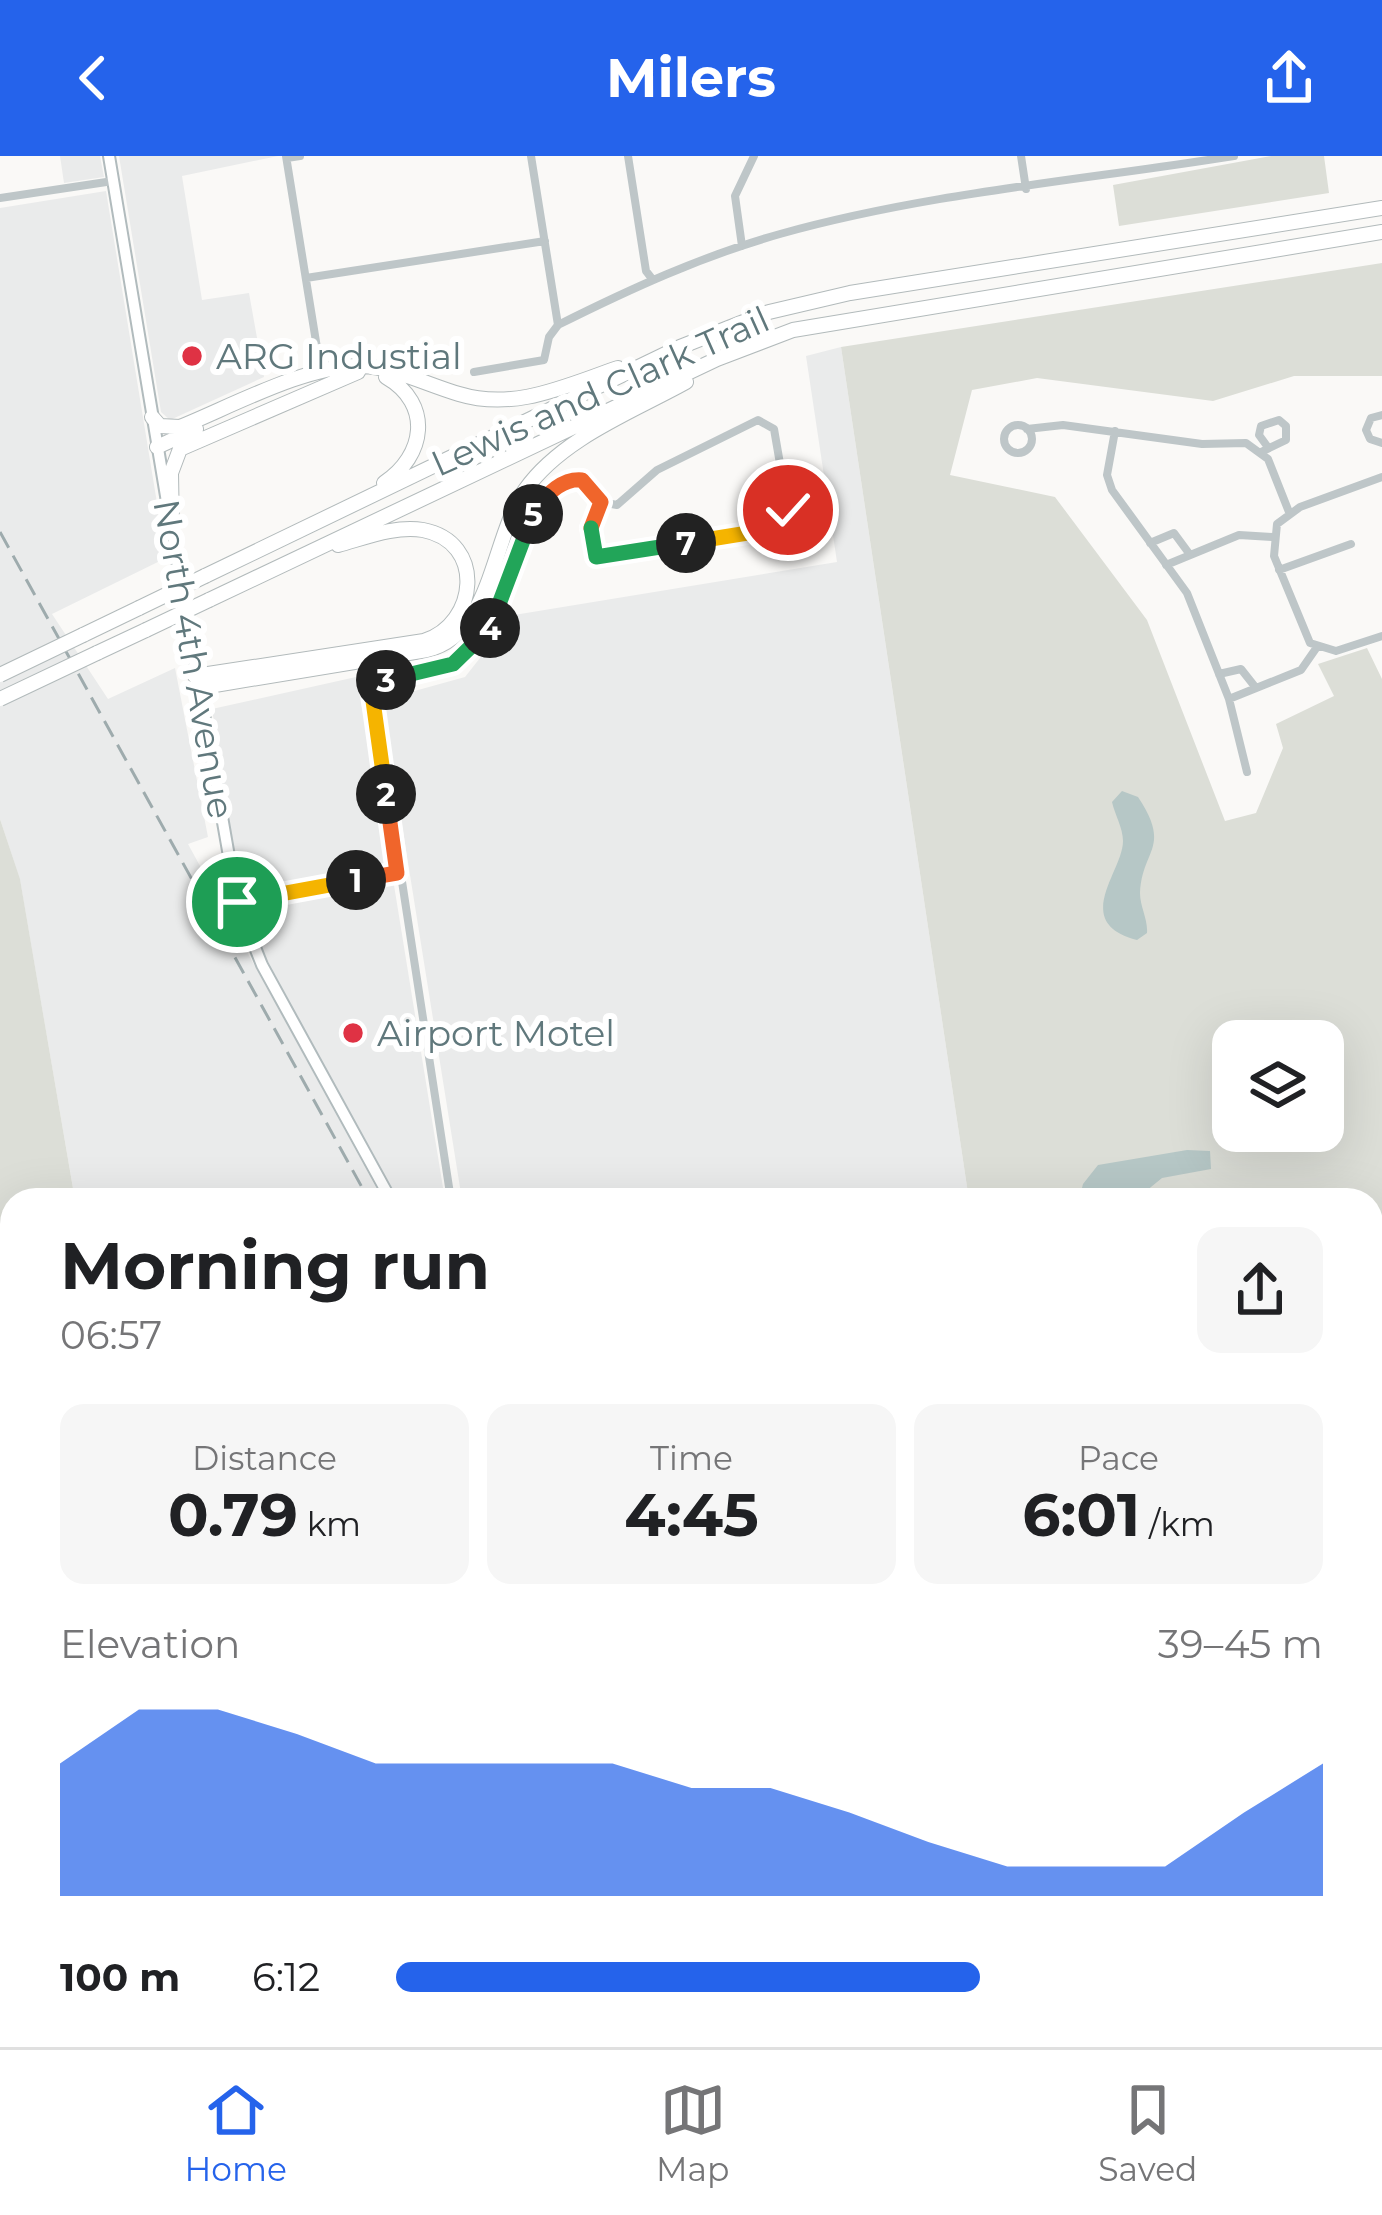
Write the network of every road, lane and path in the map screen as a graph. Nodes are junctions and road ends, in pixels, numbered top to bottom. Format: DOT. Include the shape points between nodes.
graph roads {
  1 [pos="109,156"];
  2 [pos="300,156"];
  3 [pos="532,156"];
  4 [pos="628,156"];
  5 [pos="754,156"];
  6 [pos="1021,156"];
  7 [pos="1234,156"];
  8 [pos="287,157"];
  9 [pos="113,181"];
  10 [pos="1026,189"];
  11 [pos="0,199"];
  12 [pos="1382,208"];
  13 [pos="1382,232"];
  14 [pos="545,241"];
  15 [pos="742,246"];
  16 [pos="306,278"];
  17 [pos="653,280"];
  18 [pos="558,325"];
  19 [pos="769,337"];
  20 [pos="680,347"];
  21 [pos="318,354"];
  22 [pos="320,372"];
  23 [pos="474,372"];
  24 [pos="1382,415"];
  25 [pos="152,417"];
  26 [pos="1027,429"];
  27 [pos="1115,431"];
  28 [pos="1382,443"];
  29 [pos="157,447"];
  30 [pos="180,449"];
  31 [pos="1381,480"];
  32 [pos="601,502"];
  33 [pos="341,511"];
  34 [pos="1289,512"];
  35 [pos="172,530"];
  36 [pos="1272,538"];
  37 [pos="1150,543"];
  38 [pos="1351,544"];
  39 [pos="1188,552"];
  40 [pos="299,556"];
  41 [pos="1166,565"];
  42 [pos="1279,570"];
  43 [pos="1382,636"];
  44 [pos="1317,647"];
  45 [pos="1219,674"];
  46 [pos="0,675"];
  47 [pos="196,682"];
  48 [pos="1256,688"];
  49 [pos="0,699"];
  50 [pos="1229,699"];
  51 [pos="1247,772"];
  52 [pos="397,873"];
  53 [pos="237,902"];
  54 [pos="384,1188"];
  55 [pos="449,1188"];
  1 -- 9 [label="main road, North 4th Avenue"];
  2 -- 8 [label="street"];
  3 -- 14 [label="street"];
  4 -- 17 [label="street"];
  5 -- 15 [label="street" via="735,196"];
  6 -- 10 [label="street"];
  7 -- 10 [label="street"];
  8 -- 16 [label="street"];
  9 -- 11 [label="street"];
  9 -- 25 [label="main road, North 4th Avenue"];
  10 -- 15 [label="street" via="856,217"];
  12 -- 20 [label="highway, Lewis and Clark Trail" via="823,298"];
  13 -- 19 [label="highway, Lewis and Clark Trail" via="854,316"];
  14 -- 16 [label="street"];
  14 -- 18 [label="street"];
  15 -- 17 [label="street"];
  16 -- 21 [label="street"];
  17 -- 18 [label="street"];
  18 -- 23 [label="street" via="544,360"];
  19 -- 40 [label="highway, Lewis and Clark Trail"];
  19 -- 47 [label="highway" via="568,447 544,468 514,507 472,617 453,639 427,650"];
  20 -- 22 [label="highway" via="503,401 372,367"];
  20 -- 33 [label="highway, Lewis and Clark Trail"];
  22 -- 25 [label="highway" via="180,427"];
  22 -- 29 [label="highway"];
  24 -- 28 [label="street" via="1366,430"];
  25 -- 29 [label="main road, North 4th Avenue"];
  26 -- 27 [label="street"];
  27 -- 34 [label="street" via="1264,449"];
  27 -- 37 [label="street" via="1109,482"];
  29 -- 30 [label="highway"];
  29 -- 35 [label="main road, North 4th Avenue"];
  30 -- 33 [label="highway" via="352,373 384,376 412,400 417,444 397,474"];
  30 -- 35 [label="highway" via="171,473"];
  31 -- 34 [label="street"];
  32 -- 32 [label="street" via="590,524 596,557 783,525 788,510 774,429 758,420 730,430 657,470 622,503"];
  32 -- 52 [label="street" via="582,480 548,495 527,526 487,634 463,658 383,681 373,693"];
  33 -- 46 [label="highway, Lewis and Clark Trail, bridge"];
  34 -- 36 [label="street"];
  35 -- 47 [label="main road, North 4th Avenue"];
  36 -- 39 [label="street" via="1248,532"];
  36 -- 42 [label="street"];
  37 -- 39 [label="street" via="1174,533"];
  37 -- 41 [label="street"];
  38 -- 42 [label="street"];
  39 -- 41 [label="street"];
  40 -- 47 [label="highway" via="369,536 426,531 461,557 466,602 453,625 430,639"];
  40 -- 49 [label="highway, Lewis and Clark Trail, bridge"];
  41 -- 45 [label="street" via="1187,592"];
  42 -- 44 [label="street" via="1301,632"];
  43 -- 44 [label="street" via="1336,651"];
  44 -- 48 [label="street" via="1301,670"];
  45 -- 48 [label="street" via="1241,669"];
  45 -- 50 [label="street"];
  47 -- 53 [label="main road, North 4th Avenue"];
  48 -- 50 [label="street"];
  50 -- 51 [label="street"];
  52 -- 53 [label="street"];
  52 -- 55 [label="street"];
  53 -- 54 [label="main road, North 4th Avenue" via="262,965"];
}
